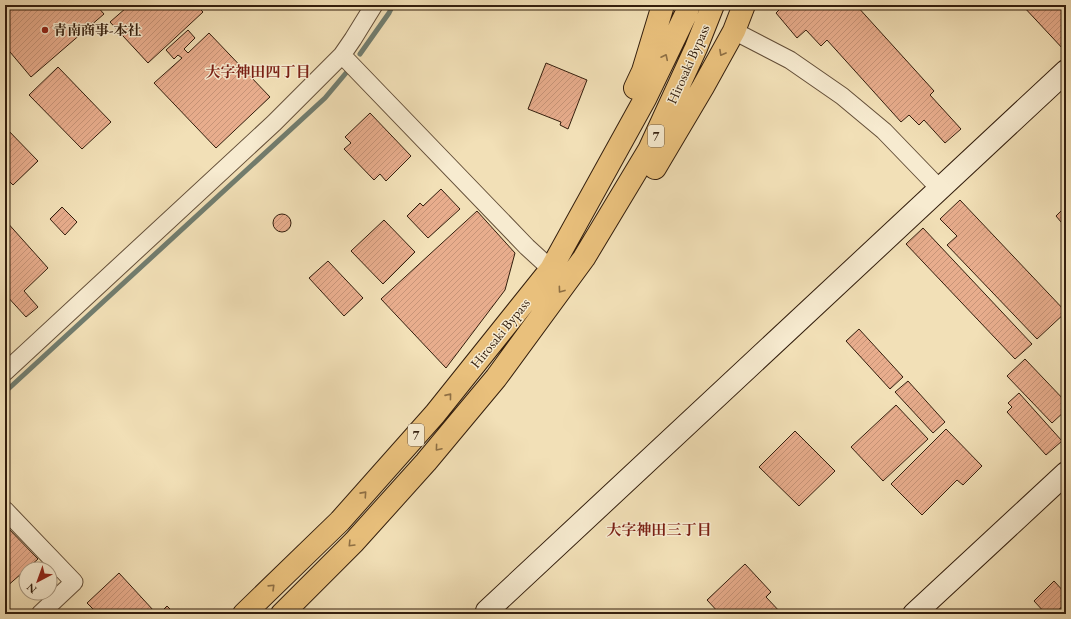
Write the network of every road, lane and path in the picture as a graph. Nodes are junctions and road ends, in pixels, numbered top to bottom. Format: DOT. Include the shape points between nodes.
graph roads {
  1 [pos="374,5"];
  2 [pos="663,5"];
  3 [pos="689,5"];
  4 [pos="714,5"];
  5 [pos="744,5"];
  6 [pos="734,31"];
  7 [pos="342,55"];
  8 [pos="1066,71"];
  9 [pos="940,189"];
  10 [pos="568,239"];
  11 [pos="584,258"];
  12 [pos="551,268"];
  13 [pos="5,372"];
  14 [pos="1066,473"];
  15 [pos="5,510"];
  16 [pos="40,614"];
  17 [pos="244,614"];
  18 [pos="282,614"];
  19 [pos="490,614"];
  20 [pos="914,614"];
  1 -- 7 [label="street"];
  2 -- 10 [label="highway" via="643,71"];
  10 -- 3 [label="highway, Hirosaki Bypass / 7, one-way" via="645,99"];
  4 -- 11 [label="highway, Hirosaki Bypass / 7" via="650,150"];
  5 -- 6 [label="highway"];
  6 -- 9 [label="street" via="790,60 842,96 884,131"];
  6 -- 11 [label="highway, one-way" via="649,178"];
  7 -- 12 [label="street" via="527,247"];
  7 -- 13 [label="street" via="274,123"];
  8 -- 9 [label="street"];
  9 -- 19 [label="street" via="487,611"];
  10 -- 12 [label="highway, Hirosaki Bypass / 7"];
  11 -- 18 [label="highway, Hirosaki Bypass / 7, one-way" via="496,378 426,462 354,542"];
  17 -- 12 [label="highway, Hirosaki Bypass / 7, one-way" via="340,521 435,414"];
  14 -- 20 [label="street"];
  15 -- 16 [label="street" via="74,582"];
}
